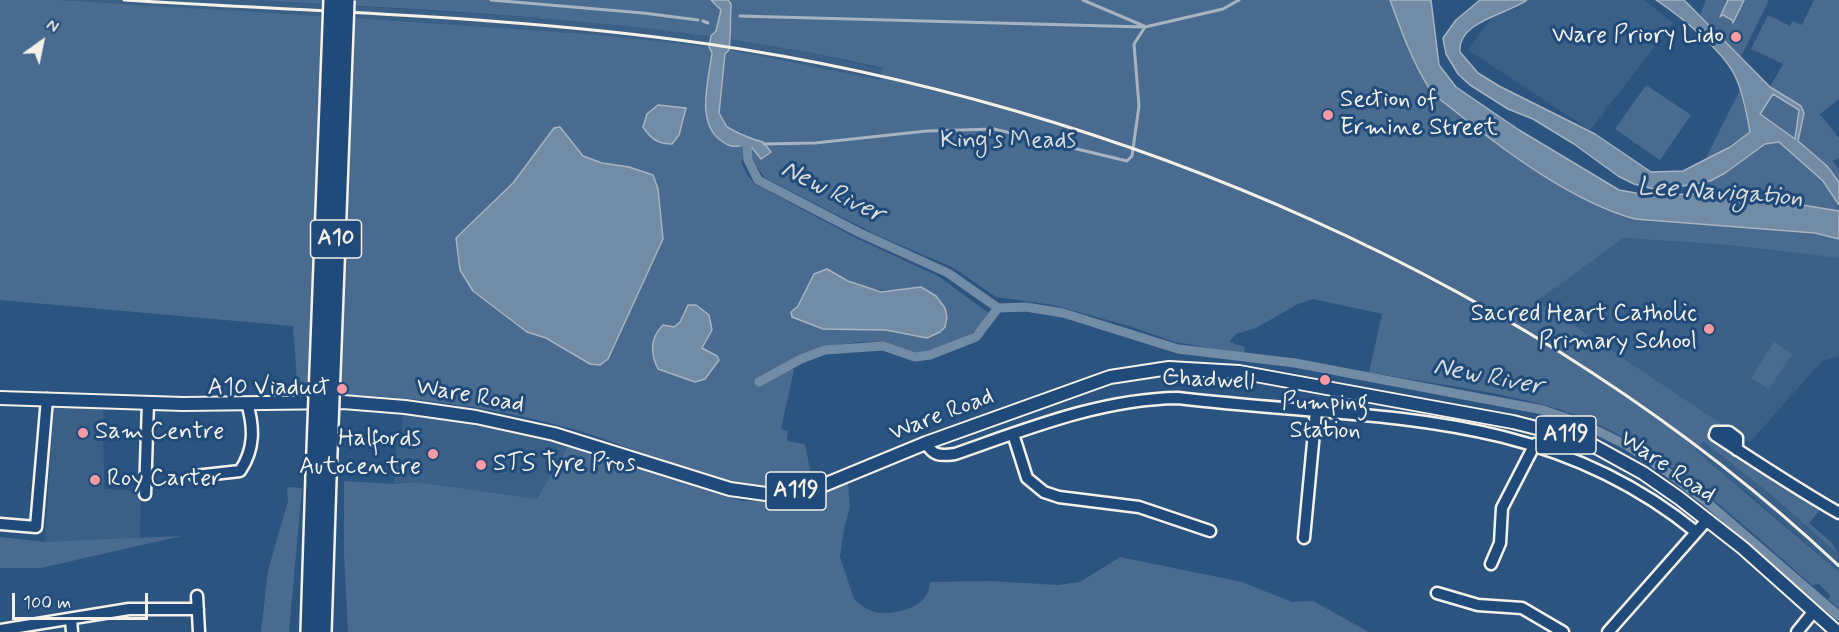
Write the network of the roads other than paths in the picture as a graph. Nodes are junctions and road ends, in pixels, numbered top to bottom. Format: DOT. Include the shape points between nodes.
graph roads {
  1 [pos="332,0"];
  2 [pos="346,0"];
  3 [pos="0,398"];
  4 [pos="47,399"];
  5 [pos="246,402"];
  6 [pos="148,403"];
  7 [pos="1316,411"];
  8 [pos="1013,434"];
  9 [pos="926,443"];
  10 [pos="1535,444"];
  11 [pos="1737,450"];
  12 [pos="195,476"];
  13 [pos="321,478"];
  14 [pos="146,494"];
  15 [pos="1839,513"];
  16 [pos="1707,520"];
  17 [pos="0,524"];
  18 [pos="1210,531"];
  19 [pos="1696,532"];
  20 [pos="1304,538"];
  21 [pos="311,555"];
  22 [pos="1491,564"];
  23 [pos="1437,592"];
  24 [pos="197,596"];
  25 [pos="198,609"];
  26 [pos="1814,611"];
  27 [pos="71,619"];
  28 [pos="0,630"];
  29 [pos="72,632"];
  30 [pos="199,632"];
  31 [pos="300,632"];
  32 [pos="309,632"];
  33 [pos="325,632"];
  34 [pos="1563,632"];
  35 [pos="1608,632"];
  36 [pos="1797,632"];
  37 [pos="1837,632"];
  1 -- 13 [label="highway, A10, bridge"];
  2 -- 13 [label="highway, A10, bridge"];
  3 -- 4 [label="main road, Ware Road / A119"];
  4 -- 6 [label="main road, Ware Road / A119"];
  4 -- 17 [label="street" via="36,527"];
  5 -- 6 [label="main road, Ware Road / A119"];
  5 -- 9 [label="main road, Ware Road / A119" via="343,402 476,417 554,434 730,489 766,495 819,487"];
  5 -- 12 [label="street" via="253,433 245,464 240,471"];
  6 -- 14 [label="street"];
  7 -- 8 [label="street, Chadwell" via="1157,398 1067,416"];
  7 -- 10 [label="street, Chadwell" via="1410,419"];
  7 -- 20 [label="street"];
  8 -- 9 [label="street, Chadwell" via="940,456 931,452"];
  8 -- 18 [label="street" via="1026,478 1038,489 1059,497 1146,508"];
  9 -- 16 [label="main road, Ware Road / A119" via="1110,376 1154,369 1205,368 1558,433 1628,464"];
  10 -- 19 [label="street, Chadwell" via="1616,478"];
  10 -- 22 [label="street" via="1502,508 1500,543"];
  11 -- 15 [label="street"];
  13 -- 21 [label="highway, A10"];
  13 -- 33 [label="highway, A10"];
  16 -- 19 [label="street"];
  16 -- 26 [label="main road, Ware Road / A119"];
  19 -- 35 [label="street"];
  21 -- 31 [label="highway"];
  21 -- 32 [label="highway, A10"];
  23 -- 34 [label="street" via="1478,604 1522,608"];
  24 -- 25 [label="street"];
  25 -- 27 [label="street" via="129,609"];
  25 -- 30 [label="street"];
  26 -- 36 [label="street"];
  26 -- 37 [label="main road, Ware Road / A119"];
  27 -- 28 [label="street"];
  27 -- 29 [label="street"];
}
